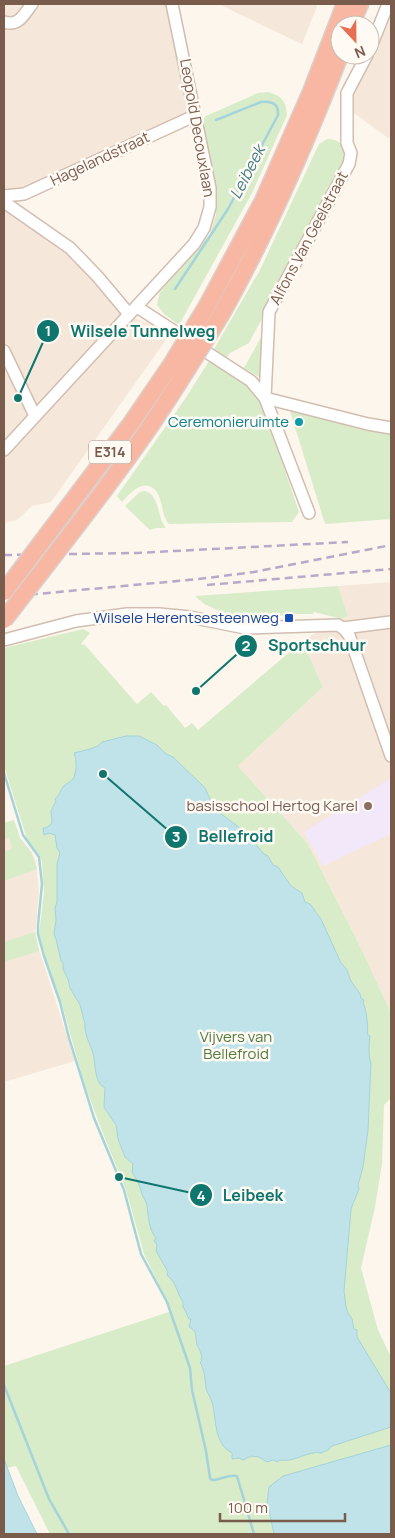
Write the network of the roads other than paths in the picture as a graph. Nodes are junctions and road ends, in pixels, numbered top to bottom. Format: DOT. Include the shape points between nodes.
graph roads {
  1 [pos="32,4"];
  2 [pos="172,4"];
  3 [pos="345,4"];
  4 [pos="388,4"];
  5 [pos="4,22"];
  6 [pos="380,24"];
  7 [pos="336,65"];
  8 [pos="362,65"];
  9 [pos="194,116"];
  10 [pos="4,196"];
  11 [pos="4,202"];
  12 [pos="133,311"];
  13 [pos="4,351"];
  14 [pos="265,398"];
  15 [pos="35,416"];
  16 [pos="391,428"];
  17 [pos="4,450"];
  18 [pos="309,513"];
  19 [pos="4,592"];
  20 [pos="4,620"];
  21 [pos="391,622"];
  22 [pos="343,628"];
  23 [pos="4,640"];
  24 [pos="391,756"];
  1 -- 5 [label="street" via="18,22"];
  2 -- 9 [label="street, Leopold Decouxlaan"];
  3 -- 19 [label="highway, E314, bridge" via="263,201 207,306 130,426"];
  4 -- 6 [label="street"];
  7 -- 20 [label="highway, E314, bridge" via="275,210 222,313 143,436"];
  8 -- 14 [label="street, Alfons Van Geelstraat" via="347,93 347,143 351,152 348,164 269,312"];
  9 -- 10 [label="street, Hagelandstraat" via="24,194"];
  9 -- 12 [label="street, Leopold Decouxlaan" via="210,188 210,207 204,228 194,244"];
  11 -- 12 [label="street" via="70,248"];
  12 -- 14 [label="street" via="251,381"];
  12 -- 15 [label="street, Leopold Decouxlaan"];
  13 -- 15 [label="street"];
  14 -- 16 [label="street"];
  14 -- 18 [label="street"];
  15 -- 17 [label="street, Leopold Decouxlaan"];
  21 -- 22 [label="street"];
  22 -- 23 [label="street" via="329,624 245,628 159,614 76,621"];
  22 -- 24 [label="street" via="349,635"];
}
